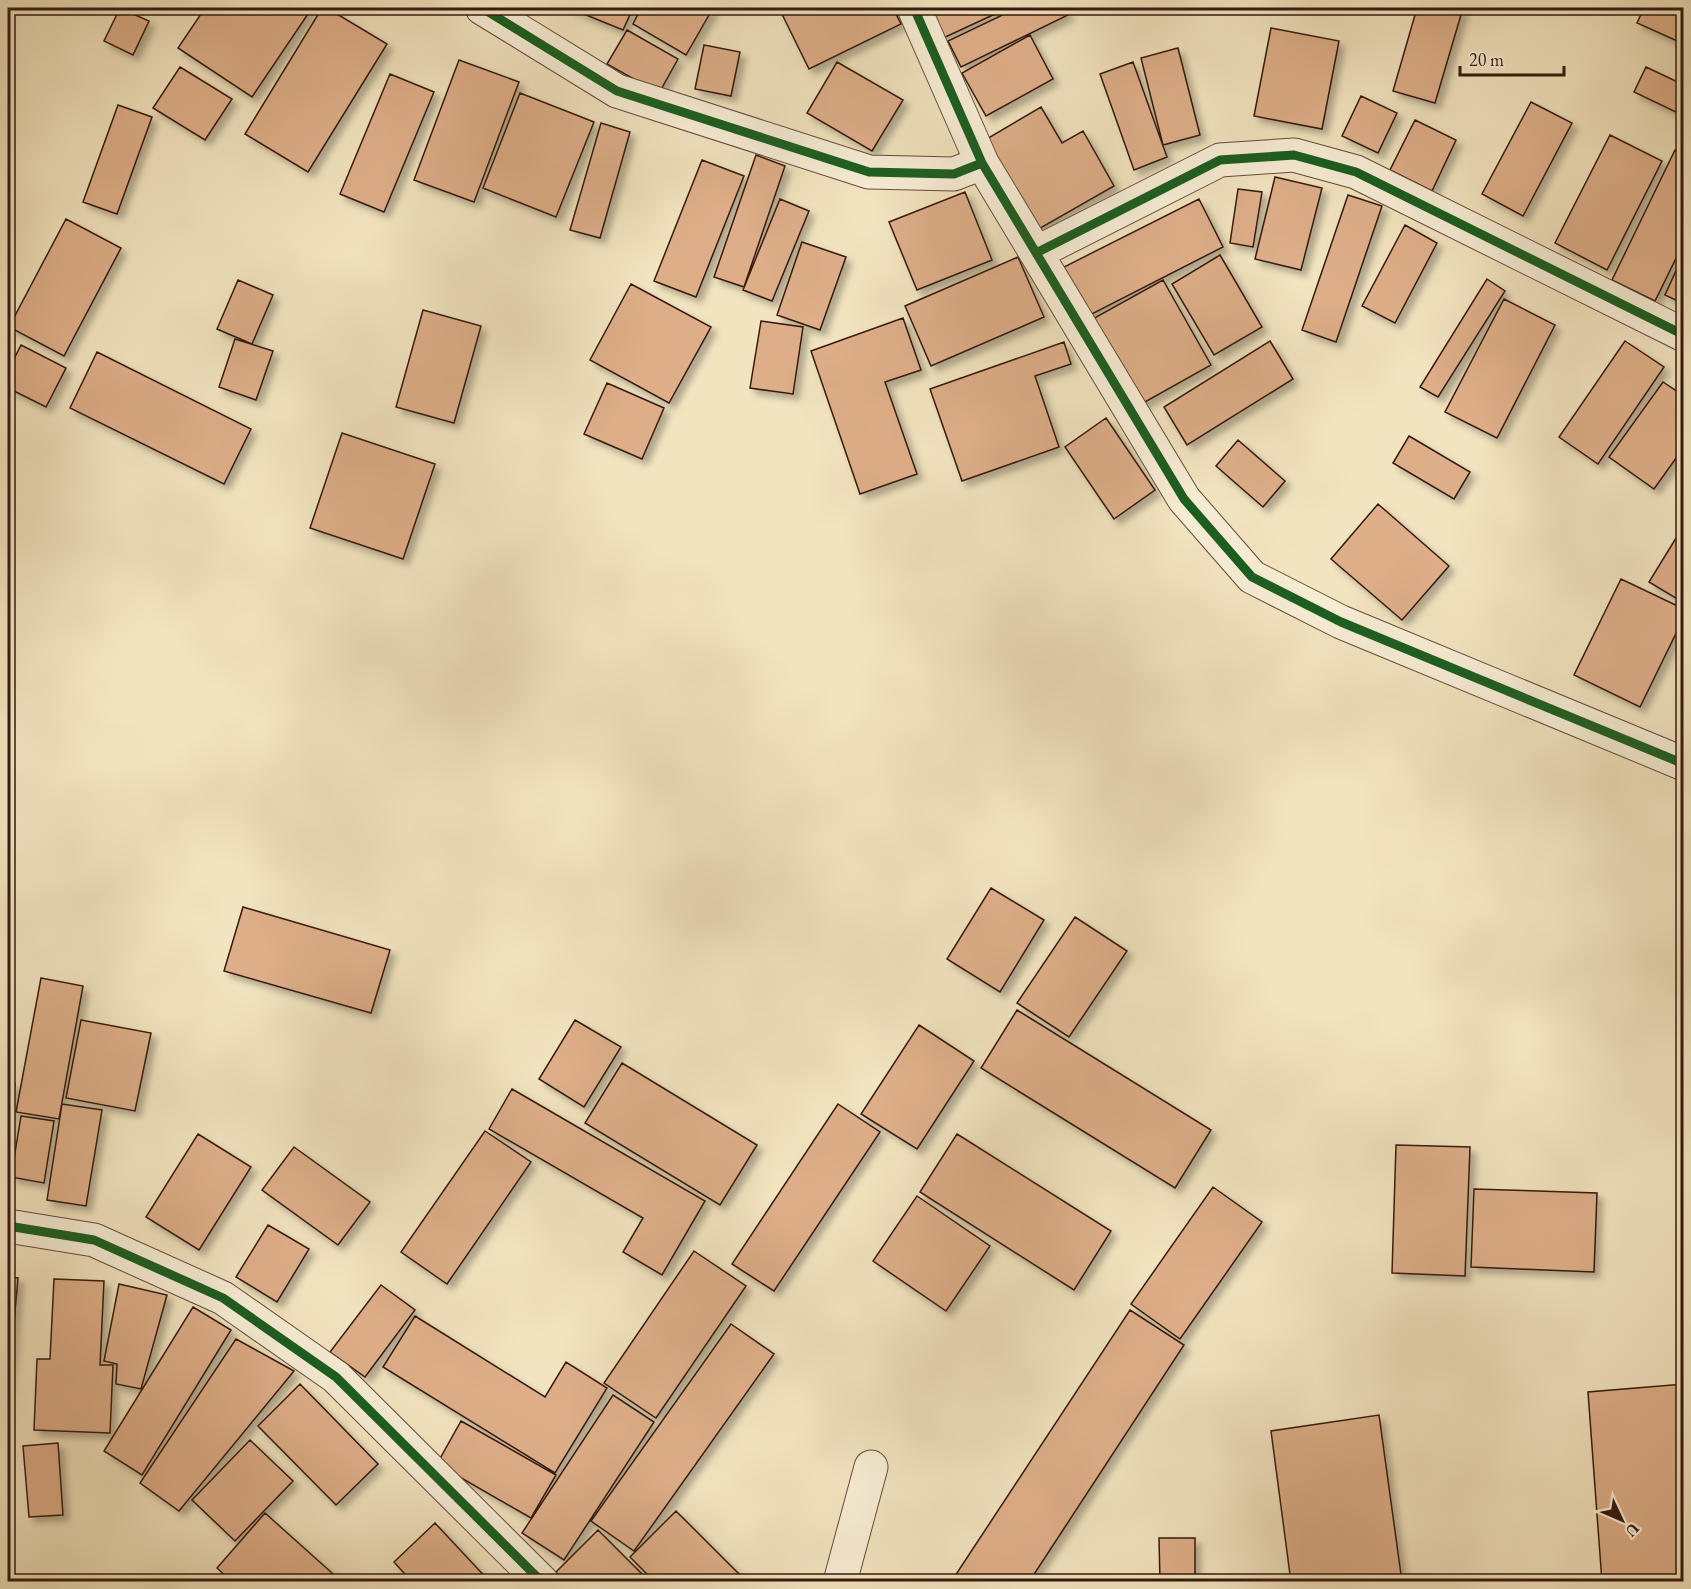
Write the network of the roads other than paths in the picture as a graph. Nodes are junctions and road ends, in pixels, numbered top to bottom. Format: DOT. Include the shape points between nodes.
graph roads {
  1 [pos="482,8"];
  2 [pos="914,8"];
  3 [pos="982,163"];
  4 [pos="1036,253"];
  5 [pos="1683,335"];
  6 [pos="1683,764"];
  7 [pos="8,1226"];
  8 [pos="871,1467"];
  9 [pos="542,1581"];
  10 [pos="840,1581"];
  1 -- 3 [label="street" via="617,91 869,172 954,174"];
  2 -- 3 [label="street"];
  3 -- 4 [label="street"];
  4 -- 5 [label="street" via="1220,160 1294,155 1356,171"];
  4 -- 6 [label="street" via="1185,499 1252,577 1341,622"];
  7 -- 9 [label="street" via="94,1240 223,1298 336,1377"];
  8 -- 10 [label="street"];
}
